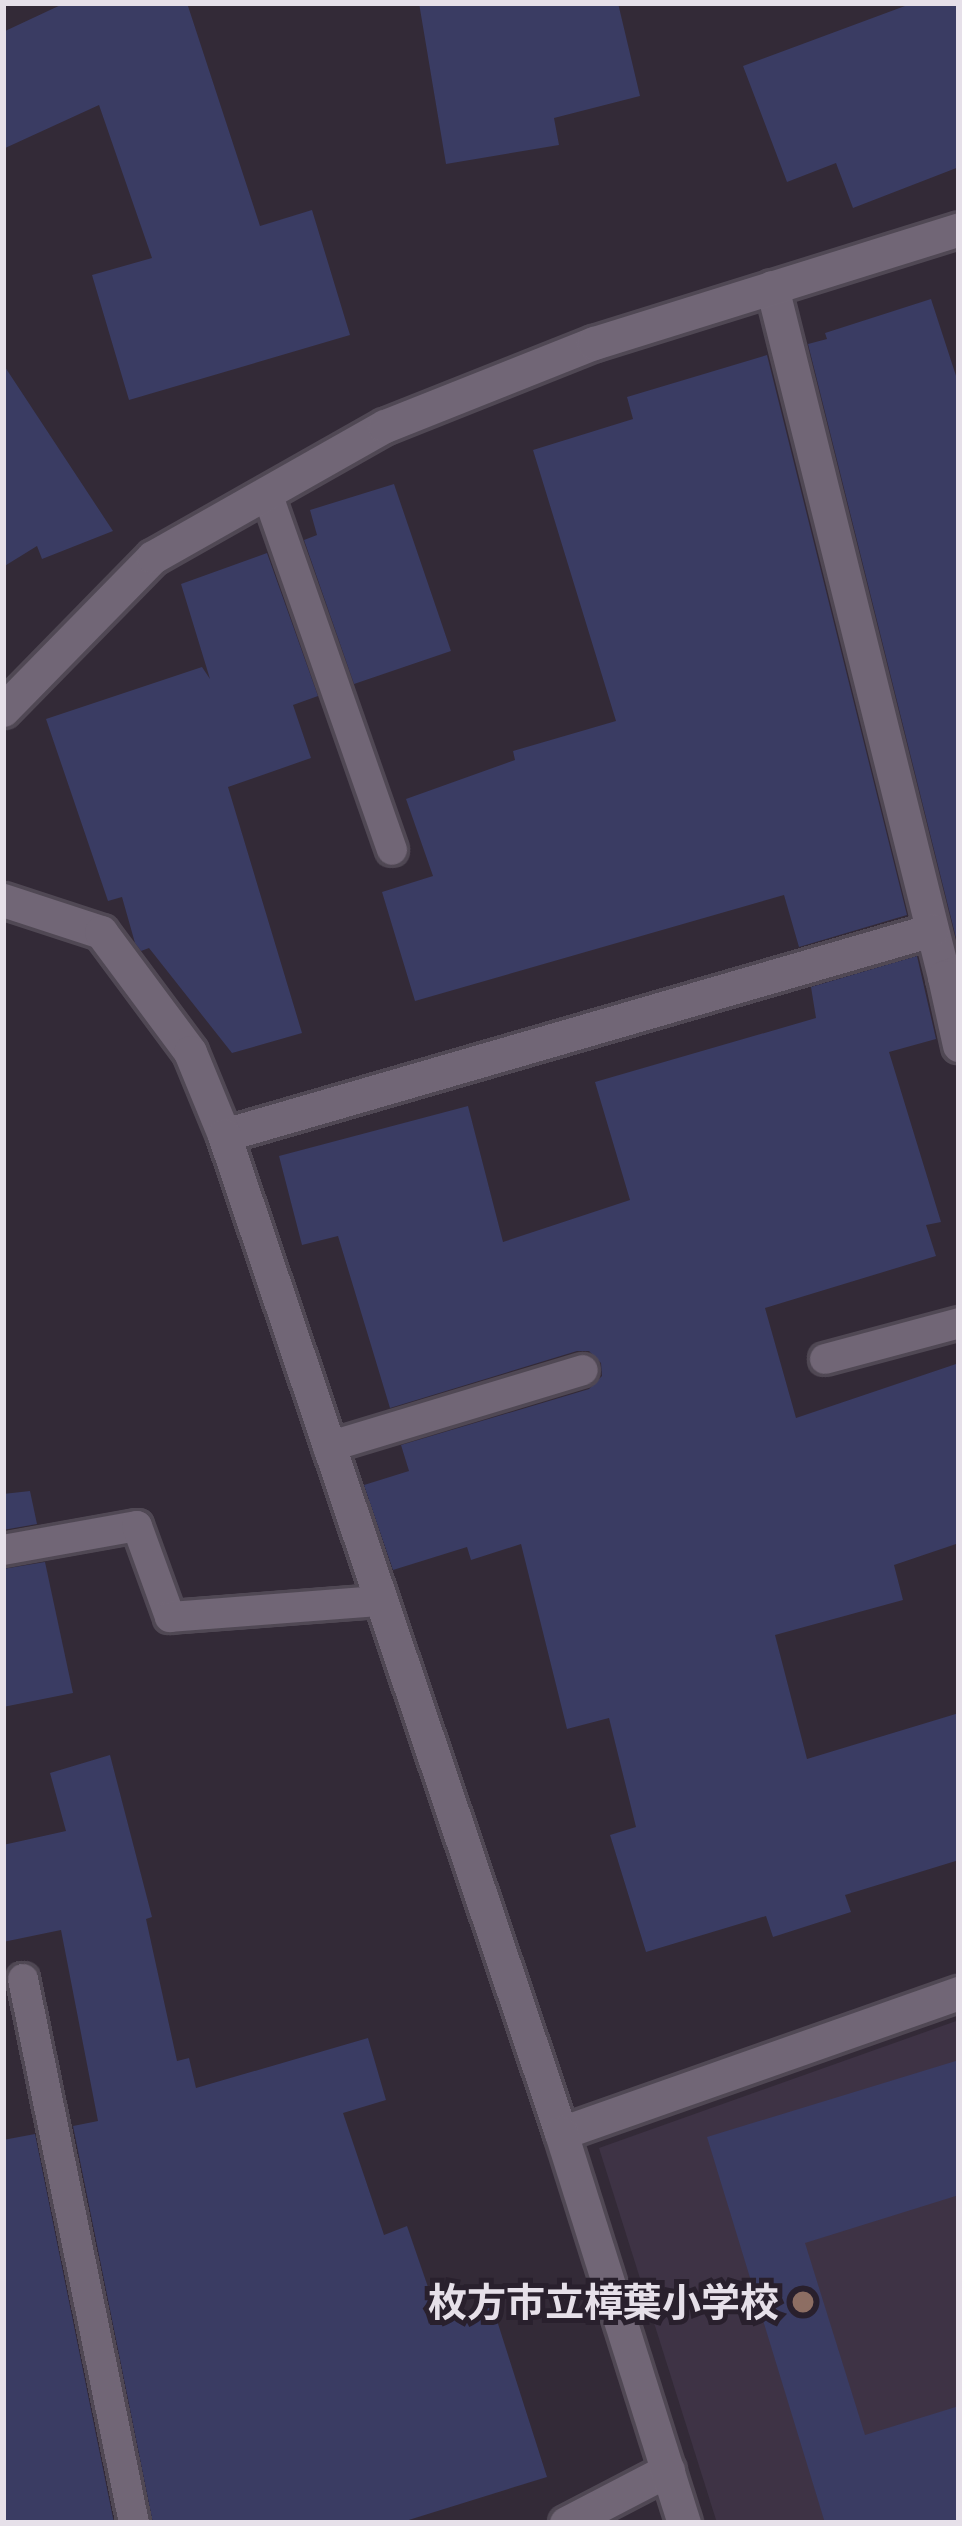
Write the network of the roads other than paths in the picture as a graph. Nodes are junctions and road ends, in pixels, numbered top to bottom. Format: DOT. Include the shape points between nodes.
graph roads {
  1 [pos="959,229"];
  2 [pos="772,287"];
  3 [pos="267,493"];
  4 [pos="3,710"];
  5 [pos="392,850"];
  6 [pos="3,900"];
  7 [pos="932,930"];
  8 [pos="952,974"];
  9 [pos="959,1045"];
  10 [pos="224,1135"];
  11 [pos="959,1323"];
  12 [pos="825,1359"];
  13 [pos="583,1370"];
  14 [pos="328,1447"];
  15 [pos="3,1550"];
  16 [pos="379,1601"];
  17 [pos="23,1979"];
  18 [pos="959,1993"];
  19 [pos="561,2133"];
  20 [pos="668,2470"];
  21 [pos="134,2523"];
  22 [pos="566,2523"];
  23 [pos="684,2523"];
  1 -- 2 [label="street"];
  2 -- 3 [label="street" via="594,343 385,426"];
  2 -- 7 [label="street"];
  3 -- 4 [label="street" via="153,557"];
  3 -- 5 [label="lane"];
  6 -- 10 [label="street" via="101,932 190,1052"];
  7 -- 8 [label="street"];
  7 -- 10 [label="street"];
  8 -- 9 [label="street"];
  10 -- 14 [label="street"];
  11 -- 12 [label="lane"];
  13 -- 14 [label="lane"];
  14 -- 16 [label="street"];
  15 -- 16 [label="lane" via="137,1526 170,1617"];
  16 -- 19 [label="street"];
  17 -- 21 [label="lane"];
  18 -- 19 [label="street"];
  19 -- 20 [label="street"];
  20 -- 22 [label="street"];
  20 -- 23 [label="street"];
}
